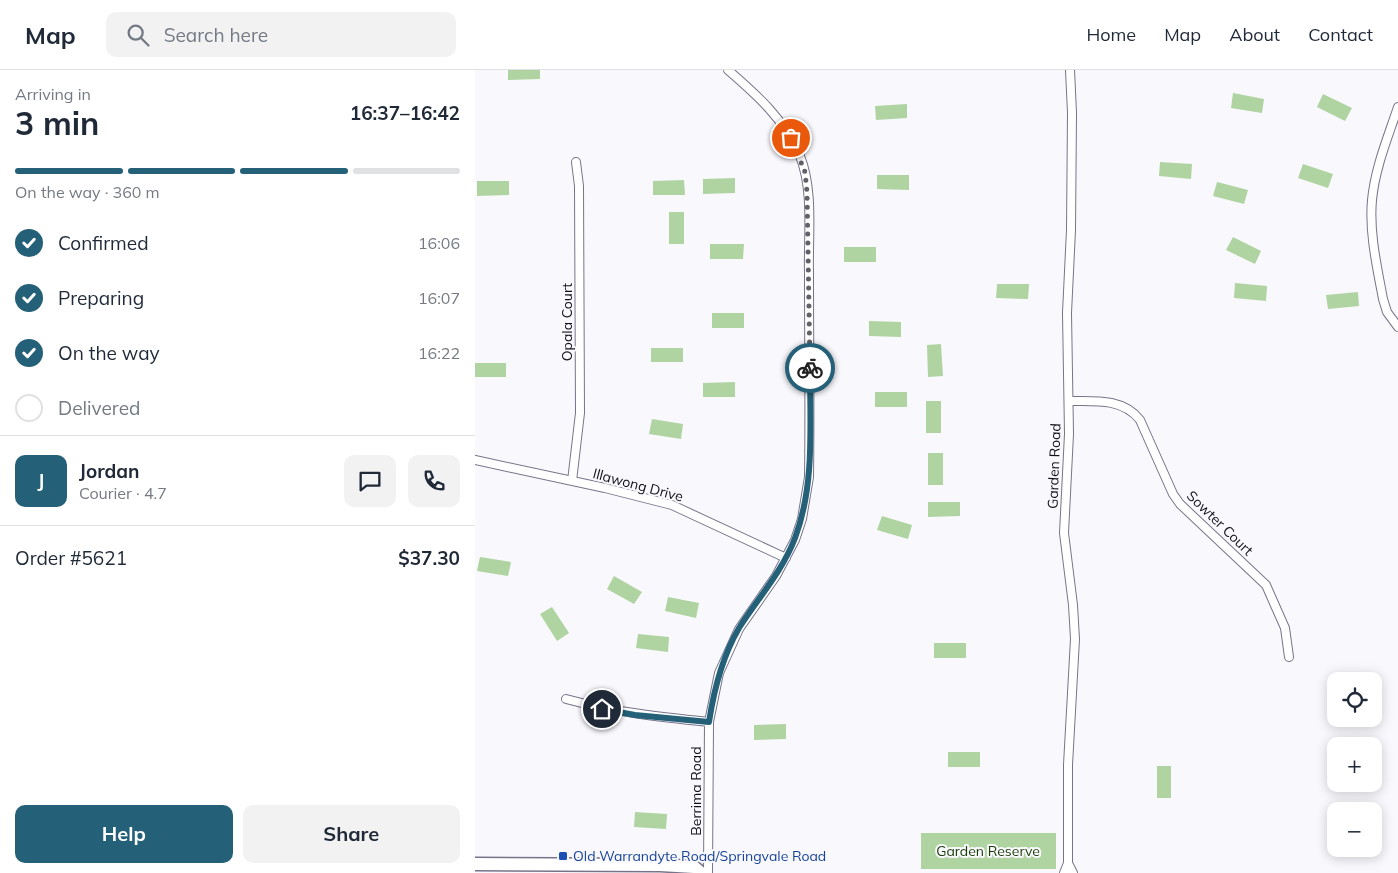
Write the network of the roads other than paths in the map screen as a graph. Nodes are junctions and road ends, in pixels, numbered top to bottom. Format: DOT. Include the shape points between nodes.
graph roads {
  1 [pos="728,70"];
  2 [pos="1070,70"];
  3 [pos="1398,107"];
  4 [pos="576,162"];
  5 [pos="1398,327"];
  6 [pos="1069,401"];
  7 [pos="475,460"];
  8 [pos="572,480"];
  9 [pos="786,558"];
  10 [pos="1289,657"];
  11 [pos="566,699"];
  12 [pos="709,722"];
  13 [pos="1068,863"];
  14 [pos="475,864"];
  15 [pos="701,873"];
  16 [pos="708,873"];
  17 [pos="1064,873"];
  18 [pos="1073,873"];
  1 -- 9 [label="street, Berrima Road" via="769,106 782,122 805,172 809,477 802,519"];
  2 -- 6 [label="street, Garden Road"];
  3 -- 5 [label="street" via="1377,175 1371,218 1383,299 1387,312"];
  4 -- 8 [label="street, Opala Court" via="579,186 580,413"];
  6 -- 10 [label="street, Sowter Court" via="1120,405 1134,412 1180,504 1266,585 1285,628"];
  6 -- 13 [label="street, Garden Road" via="1064,533 1075,638 1068,765"];
  7 -- 8 [label="street, Illawong Drive"];
  8 -- 9 [label="street, Illawong Drive" via="672,505"];
  9 -- 12 [label="street, Berrima Road" via="728,648"];
  11 -- 12 [label="street" via="635,715"];
  12 -- 16 [label="street, Berrima Road"];
  13 -- 17 [label="street, Garden Road"];
  13 -- 18 [label="street, Garden Road"];
  14 -- 15 [label="main road" via="660,865 695,867"];
}
